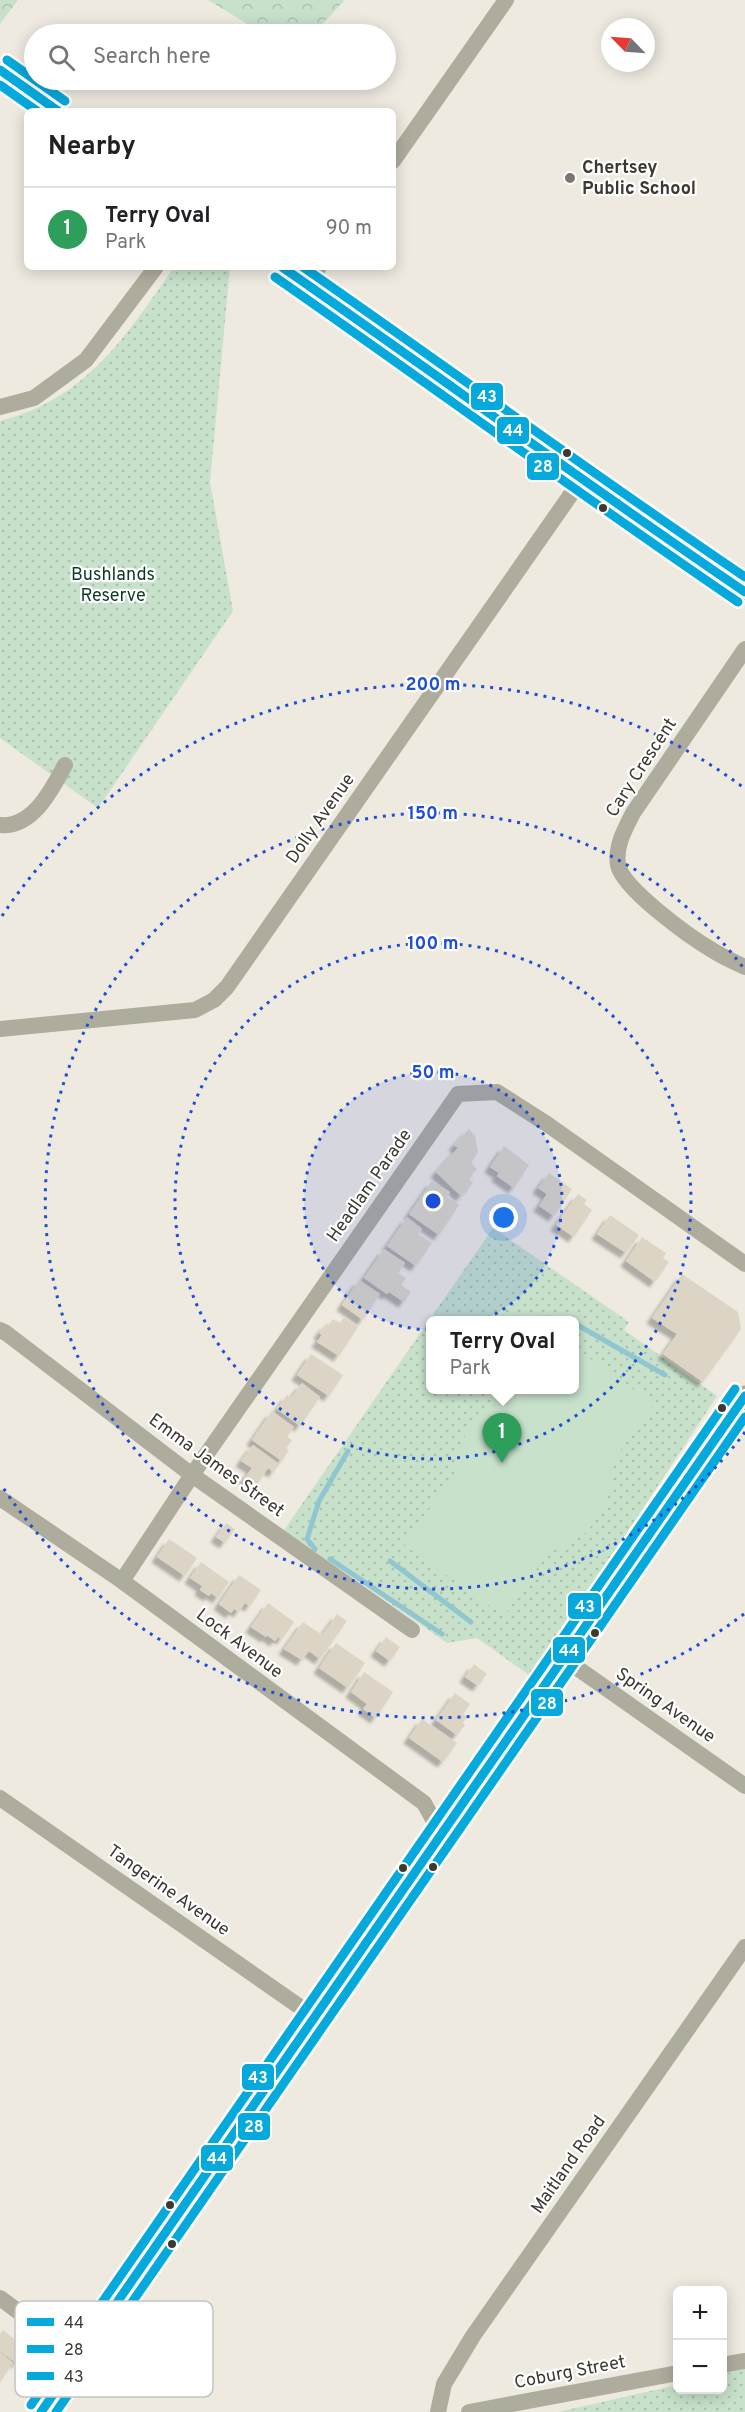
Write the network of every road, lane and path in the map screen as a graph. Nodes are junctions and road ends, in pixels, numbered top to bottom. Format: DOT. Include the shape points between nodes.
graph roads {
  1 [pos="506,0"];
  2 [pos="0,70"];
  3 [pos="24,87"];
  4 [pos="28,90"];
  5 [pos="54,108"];
  6 [pos="396,157"];
  7 [pos="154,270"];
  8 [pos="286,270"];
  9 [pos="317,270"];
  10 [pos="307,284"];
  11 [pos="0,407"];
  12 [pos="581,480"];
  13 [pos="745,592"];
  14 [pos="745,649"];
  15 [pos="66,765"];
  16 [pos="0,825"];
  17 [pos="745,967"];
  18 [pos="0,1029"];
  19 [pos="745,1264"];
  20 [pos="0,1330"];
  21 [pos="745,1396"];
  22 [pos="192,1475"];
  23 [pos="0,1498"];
  24 [pos="122,1581"];
  25 [pos="412,1630"];
  26 [pos="563,1658"];
  27 [pos="745,1786"];
  28 [pos="0,1798"];
  29 [pos="441,1833"];
  30 [pos="745,1947"];
  31 [pos="313,2016"];
  32 [pos="0,2298"];
  33 [pos="116,2301"];
  34 [pos="15,2309"];
  35 [pos="745,2361"];
  36 [pos="727,2364"];
  37 [pos="673,2374"];
  38 [pos="51,2397"];
  39 [pos="41,2412"];
  40 [pos="438,2412"];
  41 [pos="469,2412"];
  1 -- 6 [label="street"];
  2 -- 3 [label="street"];
  4 -- 5 [label="street"];
  7 -- 11 [label="street" via="86,360 34,398"];
  8 -- 10 [label="street"];
  9 -- 10 [label="street"];
  10 -- 12 [label="street"];
  12 -- 13 [label="street"];
  12 -- 18 [label="street, Dolly Avenue" via="234,977 214,1000 195,1010"];
  14 -- 17 [label="street, Cary Crescent" via="633,813 619,841 618,866 629,884 650,904 712,950"];
  15 -- 16 [label="street" via="50,793 29,817"];
  19 -- 22 [label="street, Headlam Parade" via="497,1092 458,1094"];
  20 -- 22 [label="street, Emma James Street"];
  21 -- 26 [label="street"];
  22 -- 24 [label="street, Headlam Parade"];
  22 -- 25 [label="street, Emma James Street"];
  23 -- 24 [label="street, Lock Avenue"];
  24 -- 29 [label="street, Lock Avenue" via="424,1803"];
  26 -- 27 [label="street, Spring Avenue"];
  26 -- 29 [label="street"];
  28 -- 31 [label="street, Tangerine Avenue"];
  29 -- 31 [label="street"];
  30 -- 40 [label="street, Maitland Road" via="473,2336 444,2384"];
  31 -- 33 [label="street"];
  32 -- 34 [label="street"];
  35 -- 36 [label="street"];
  37 -- 41 [label="street, Coburg Street"];
  38 -- 39 [label="street"];
}
